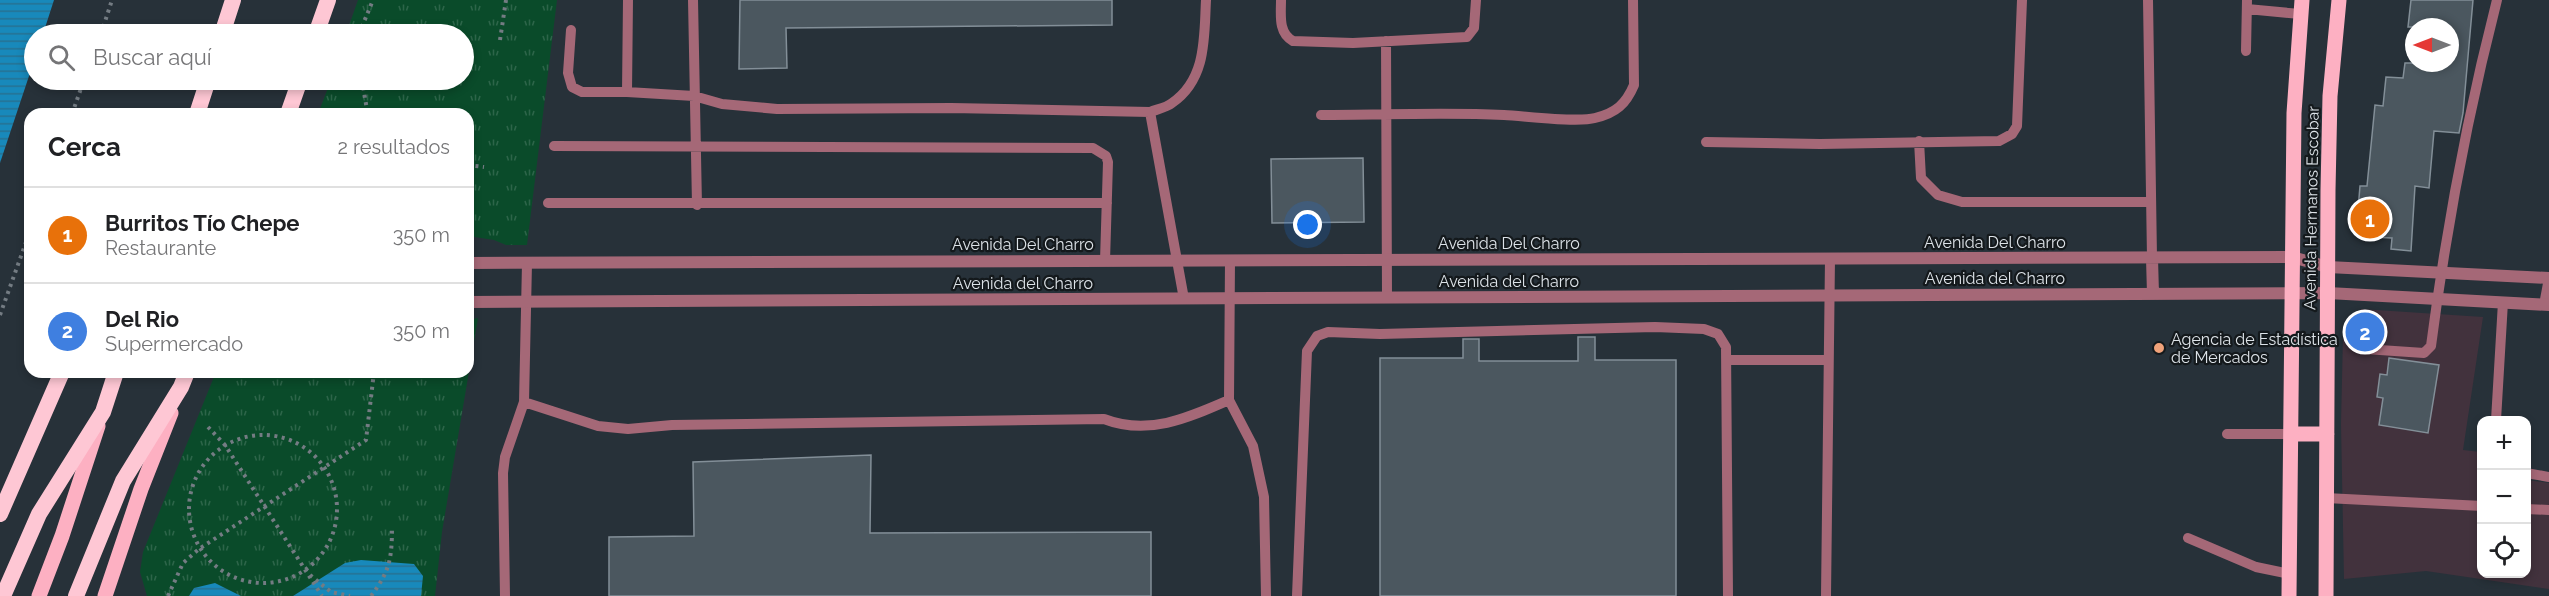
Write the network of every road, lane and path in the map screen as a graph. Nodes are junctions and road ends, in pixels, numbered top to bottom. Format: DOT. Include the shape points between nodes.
graph roads {
  1 [pos="112,0"];
  2 [pos="233,0"];
  3 [pos="328,0"];
  4 [pos="374,0"];
  5 [pos="506,0"];
  6 [pos="628,0"];
  7 [pos="693,0"];
  8 [pos="1206,0"];
  9 [pos="1281,0"];
  10 [pos="1476,0"];
  11 [pos="1633,0"];
  12 [pos="2022,0"];
  13 [pos="2148,0"];
  14 [pos="2339,0"];
  15 [pos="2498,0"];
  16 [pos="2247,5"];
  17 [pos="2301,7"];
  18 [pos="104,24"];
  19 [pos="225,24"];
  20 [pos="320,24"];
  21 [pos="363,24"];
  22 [pos="571,30"];
  23 [pos="500,40"];
  24 [pos="1386,41"];
  25 [pos="2246,51"];
  26 [pos="80,90"];
  27 [pos="205,90"];
  28 [pos="296,90"];
  29 [pos="364,90"];
  30 [pos="627,92"];
  31 [pos="694,96"];
  32 [pos="74,108"];
  33 [pos="199,108"];
  34 [pos="290,108"];
  35 [pos="367,108"];
  36 [pos="1150,112"];
  37 [pos="1385,114"];
  38 [pos="1322,115"];
  39 [pos="1919,141"];
  40 [pos="1706,142"];
  41 [pos="555,146"];
  42 [pos="697,148"];
  43 [pos="474,166"];
  44 [pos="484,167"];
  45 [pos="2151,202"];
  46 [pos="548,203"];
  47 [pos="1107,203"];
  48 [pos="698,205"];
  49 [pos="24,248"];
  50 [pos="2292,257"];
  51 [pos="1830,258"];
  52 [pos="2152,258"];
  53 [pos="1178,260"];
  54 [pos="1230,260"];
  55 [pos="1389,260"];
  56 [pos="1105,261"];
  57 [pos="474,262"];
  58 [pos="527,263"];
  59 [pos="2328,267"];
  60 [pos="2442,274"];
  61 [pos="2549,278"];
  62 [pos="2291,293"];
  63 [pos="2328,293"];
  64 [pos="2153,294"];
  65 [pos="1831,295"];
  66 [pos="1230,298"];
  67 [pos="1388,298"];
  68 [pos="1184,299"];
  69 [pos="2437,299"];
  70 [pos="527,301"];
  71 [pos="474,302"];
  72 [pos="2503,302"];
  73 [pos="2547,305"];
  74 [pos="0,315"];
  75 [pos="2365,349"];
  76 [pos="1728,360"];
  77 [pos="1828,360"];
  78 [pos="59,378"];
  79 [pos="114,378"];
  80 [pos="373,378"];
  81 [pos="184,379"];
  82 [pos="1229,400"];
  83 [pos="524,402"];
  84 [pos="103,412"];
  85 [pos="2496,416"];
  86 [pos="208,428"];
  87 [pos="2227,434"];
  88 [pos="2291,434"];
  89 [pos="2327,434"];
  90 [pos="225,445"];
  91 [pos="325,468"];
  92 [pos="2531,474"];
  93 [pos="2549,477"];
  94 [pos="2326,498"];
  95 [pos="2477,506"];
  96 [pos="263,507"];
  97 [pos="2531,509"];
  98 [pos="2549,510"];
  99 [pos="0,514"];
  100 [pos="392,526"];
  101 [pos="2188,538"];
  102 [pos="199,549"];
  103 [pos="305,571"];
  104 [pos="2290,574"];
  105 [pos="114,575"];
  106 [pos="3,596"];
  107 [pos="39,596"];
  108 [pos="76,596"];
  109 [pos="105,596"];
  110 [pos="119,596"];
  111 [pos="168,596"];
  112 [pos="322,596"];
  113 [pos="350,596"];
  114 [pos="371,596"];
  115 [pos="505,596"];
  116 [pos="1266,596"];
  117 [pos="1296,596"];
  118 [pos="1728,596"];
  119 [pos="1826,596"];
  120 [pos="2289,596"];
  121 [pos="2326,596"];
  1 -- 18 [label="path"];
  2 -- 19 [label="highway"];
  3 -- 20 [label="highway"];
  4 -- 21 [label="path"];
  5 -- 23 [label="path"];
  6 -- 30 [label="lane"];
  7 -- 31 [label="lane"];
  8 -- 36 [label="lane" via="1199,71 1172,104"];
  9 -- 24 [label="lane" via="1284,33 1293,41"];
  10 -- 24 [label="lane" via="1474,28 1467,37"];
  11 -- 37 [label="lane" via="1634,85 1621,107 1610,114 1592,119"];
  12 -- 39 [label="lane" via="2017,126 2012,134 1999,141"];
  13 -- 45 [label="lane"];
  14 -- 59 [label="main road, Avenida Hermanos Escobar" via="2330,96"];
  15 -- 60 [label="lane" via="2475,86"];
  16 -- 17 [label="lane"];
  16 -- 25 [label="lane"];
  17 -- 50 [label="main road, Avenida Hermanos Escobar" via="2294,113"];
  22 -- 30 [label="lane" via="568,73 572,87 582,92"];
  24 -- 37 [label="lane"];
  26 -- 32 [label="path"];
  27 -- 33 [label="highway"];
  28 -- 34 [label="highway"];
  29 -- 35 [label="path"];
  30 -- 31 [label="lane"];
  31 -- 36 [label="lane" via="722,104 777,109"];
  31 -- 42 [label="lane"];
  36 -- 53 [label="lane"];
  37 -- 38 [label="lane"];
  37 -- 55 [label="lane"];
  39 -- 40 [label="lane"];
  39 -- 45 [label="lane" via="1921,178 1938,195 1962,202"];
  41 -- 42 [label="lane"];
  42 -- 47 [label="lane" via="1093,148 1106,156 1108,162"];
  42 -- 48 [label="lane"];
  43 -- 44 [label="path"];
  45 -- 52 [label="lane"];
  46 -- 48 [label="lane"];
  47 -- 48 [label="lane"];
  47 -- 56 [label="lane"];
  49 -- 74 [label="path"];
  50 -- 52 [label="street, Avenida Del Charro"];
  50 -- 59 [label="street, Avenida Del Charro"];
  50 -- 62 [label="main road, Avenida Hermanos Escobar"];
  51 -- 52 [label="street, Avenida Del Charro"];
  51 -- 55 [label="street, Avenida Del Charro"];
  51 -- 65 [label="lane"];
  52 -- 64 [label="street"];
  53 -- 54 [label="street, Avenida Del Charro"];
  53 -- 56 [label="street, Avenida Del Charro"];
  53 -- 68 [label="lane"];
  54 -- 55 [label="street, Avenida Del Charro"];
  54 -- 66 [label="lane"];
  55 -- 67 [label="lane"];
  56 -- 58 [label="street, Avenida Del Charro"];
  57 -- 58 [label="street, Avenida Del Charro"];
  58 -- 70 [label="lane"];
  59 -- 60 [label="street, Avenida Del Charro"];
  59 -- 63 [label="main road, Avenida Hermanos Escobar"];
  60 -- 61 [label="street, Avenida Del Charro"];
  60 -- 69 [label="lane"];
  61 -- 73 [label="lane"];
  62 -- 63 [label="street, Avenida del Charro"];
  62 -- 64 [label="street, Avenida del Charro"];
  62 -- 88 [label="main road, Avenida Hermanos Escobar"];
  63 -- 69 [label="street, Avenida del Charro"];
  63 -- 89 [label="main road, Avenida Hermanos Escobar"];
  64 -- 65 [label="street, Avenida del Charro"];
  65 -- 67 [label="street, Avenida del Charro"];
  65 -- 77 [label="lane"];
  66 -- 67 [label="street, Avenida del Charro"];
  66 -- 68 [label="street, Avenida del Charro"];
  66 -- 82 [label="lane"];
  68 -- 70 [label="street, Avenida del Charro"];
  69 -- 72 [label="street, Avenida del Charro"];
  69 -- 75 [label="lane" via="2429,351"];
  70 -- 71 [label="street, Avenida del Charro"];
  70 -- 83 [label="lane"];
  72 -- 73 [label="street, Avenida del Charro"];
  72 -- 85 [label="lane"];
  76 -- 77 [label="lane"];
  76 -- 117 [label="lane" via="1723,339 1704,329 1328,332 1317,336 1307,351"];
  76 -- 118 [label="lane"];
  77 -- 119 [label="lane"];
  78 -- 99 [label="highway"];
  79 -- 84 [label="highway"];
  80 -- 91 [label="path" via="367,438"];
  81 -- 105 [label="main road" via="141,489"];
  81 -- 108 [label="highway" via="123,481"];
  82 -- 83 [label="lane" via="1159,426 1117,424 1104,419 672,425 628,429 598,426"];
  82 -- 116 [label="lane" via="1253,446 1264,497"];
  83 -- 115 [label="lane" via="503,473"];
  84 -- 106 [label="highway" via="39,514"];
  84 -- 107 [label="main road"];
  86 -- 90 [label="path"];
  87 -- 88 [label="lane"];
  88 -- 89 [label="main road"];
  88 -- 104 [label="main road, Avenida Hermanos Escobar"];
  89 -- 94 [label="main road, Avenida Hermanos Escobar"];
  90 -- 91 [label="path" via="240,438 268,434 311,451"];
  90 -- 96 [label="path"];
  90 -- 102 [label="path" via="205,464 189,498 189,521"];
  91 -- 96 [label="path"];
  91 -- 103 [label="path" via="336,506 334,529 323,554"];
  92 -- 93 [label="lane"];
  94 -- 95 [label="lane"];
  94 -- 121 [label="main road, Avenida Hermanos Escobar"];
  96 -- 102 [label="path"];
  96 -- 103 [label="path"];
  97 -- 98 [label="lane"];
  100 -- 114 [label="path" via="392,556 385,577"];
  101 -- 104 [label="lane" via="2256,567"];
  102 -- 103 [label="path" via="213,566 252,582 280,580"];
  102 -- 111 [label="path" via="183,563"];
  103 -- 112 [label="path"];
  103 -- 113 [label="path" via="330,592"];
  104 -- 120 [label="main road, Avenida Hermanos Escobar"];
  105 -- 109 [label="main road"];
  105 -- 110 [label="main road"];
}
